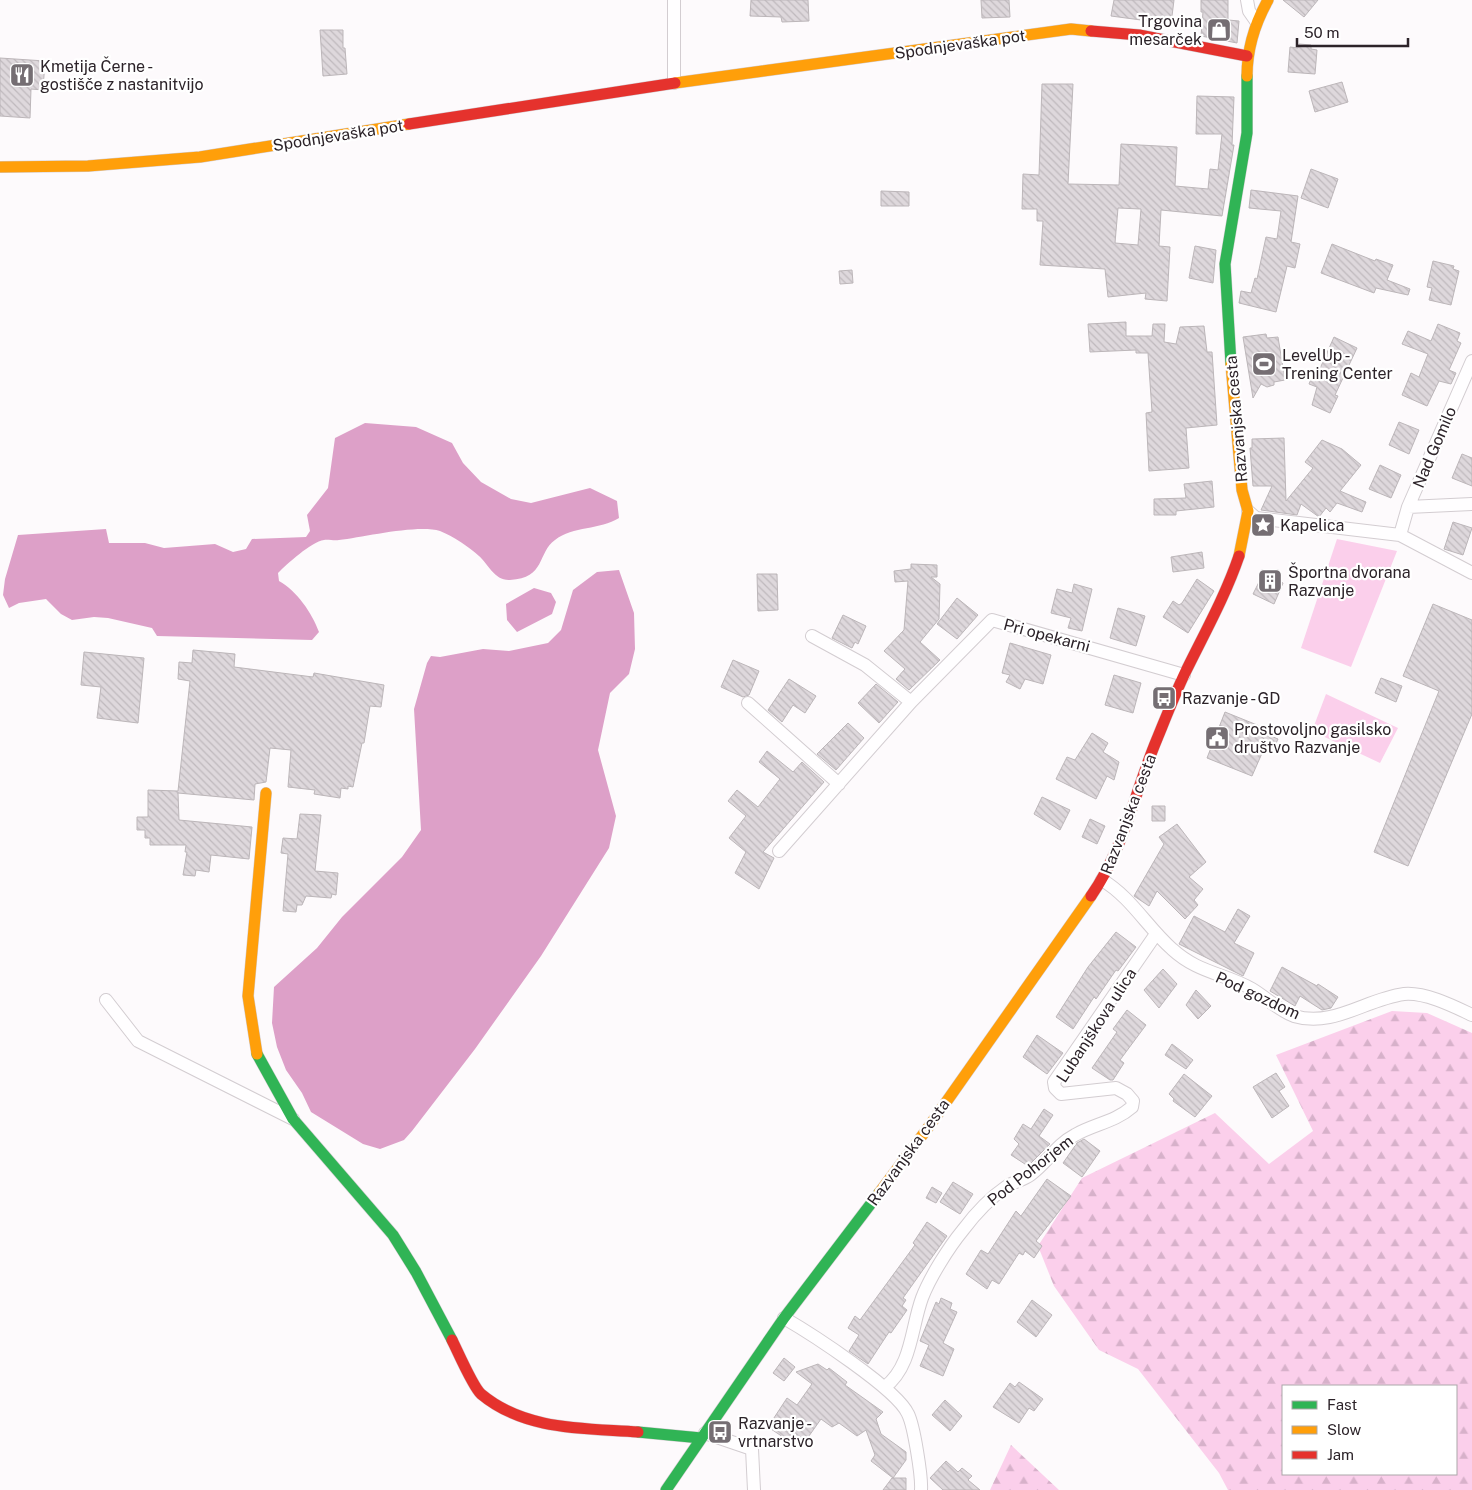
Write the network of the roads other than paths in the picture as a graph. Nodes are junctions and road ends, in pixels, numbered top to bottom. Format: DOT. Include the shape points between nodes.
graph roads {
  1 [pos="674,0"];
  2 [pos="1247,0"];
  3 [pos="1268,0"];
  4 [pos="1256,21"];
  5 [pos="1247,56"];
  6 [pos="674,83"];
  7 [pos="0,166"];
  8 [pos="1472,361"];
  9 [pos="1472,504"];
  10 [pos="1408,507"];
  11 [pos="1252,514"];
  12 [pos="1400,535"];
  13 [pos="1472,573"];
  14 [pos="812,636"];
  15 [pos="1184,675"];
  16 [pos="911,702"];
  17 [pos="748,703"];
  18 [pos="839,784"];
  19 [pos="266,793"];
  20 [pos="780,851"];
  21 [pos="1102,880"];
  22 [pos="1156,934"];
  23 [pos="106,1000"];
  24 [pos="1472,1015"];
  25 [pos="1116,1088"];
  26 [pos="293,1119"];
  27 [pos="784,1318"];
  28 [pos="885,1387"];
  29 [pos="703,1436"];
  30 [pos="666,1490"];
  31 [pos="754,1490"];
  32 [pos="921,1490"];
  1 -- 6 [label="street"];
  2 -- 4 [label="street" via="1248,11"];
  3 -- 4 [label="street, Razvanjska cesta"];
  4 -- 5 [label="street, Razvanjska cesta"];
  5 -- 6 [label="street, Spodnjevaška pot" via="1139,35 1071,29"];
  5 -- 11 [label="street, Razvanjska cesta" via="1247,133 1224,264 1242,490"];
  6 -- 7 [label="street, Spodnjevaška pot" via="200,157 88,166"];
  8 -- 10 [label="street, Nad Gomilo"];
  9 -- 10 [label="street"];
  10 -- 12 [label="street, Nad Gomilo"];
  11 -- 12 [label="street"];
  11 -- 15 [label="street, Razvanjska cesta" via="1228,588"];
  12 -- 13 [label="street"];
  14 -- 16 [label="street" via="865,665"];
  15 -- 16 [label="street, Pri opekarni" via="992,620"];
  15 -- 21 [label="street, Razvanjska cesta"];
  16 -- 18 [label="street, Pri opekarni"];
  17 -- 18 [label="street"];
  18 -- 20 [label="street, Pri opekarni"];
  19 -- 26 [label="street" via="248,996 256,1053"];
  21 -- 22 [label="street, Pod gozdom" via="1134,907"];
  21 -- 27 [label="street, Razvanjska cesta" via="930,1125"];
  22 -- 24 [label="street, Pod gozdom" via="1188,963 1252,989 1273,1005 1294,1015 1322,1019 1375,1000 1406,994 1441,1000"];
  22 -- 25 [label="street, Lubanjškova ulica" via="1054,1082 1060,1094"];
  23 -- 26 [label="street" via="138,1041"];
  25 -- 28 [label="street, Pod Pohorjem" via="1133,1101 1132,1107 1121,1116 1059,1144 1030,1175 1007,1186 962,1231 922,1298 906,1357 896,1379"];
  26 -- 29 [label="street" via="393,1235 480,1393 516,1415 542,1424"];
  27 -- 28 [label="street"];
  27 -- 29 [label="street, Razvanjska cesta"];
  28 -- 32 [label="street" via="908,1414 922,1478"];
  29 -- 30 [label="street, Razvanjska cesta"];
  29 -- 31 [label="street" via="752,1449"];
}
